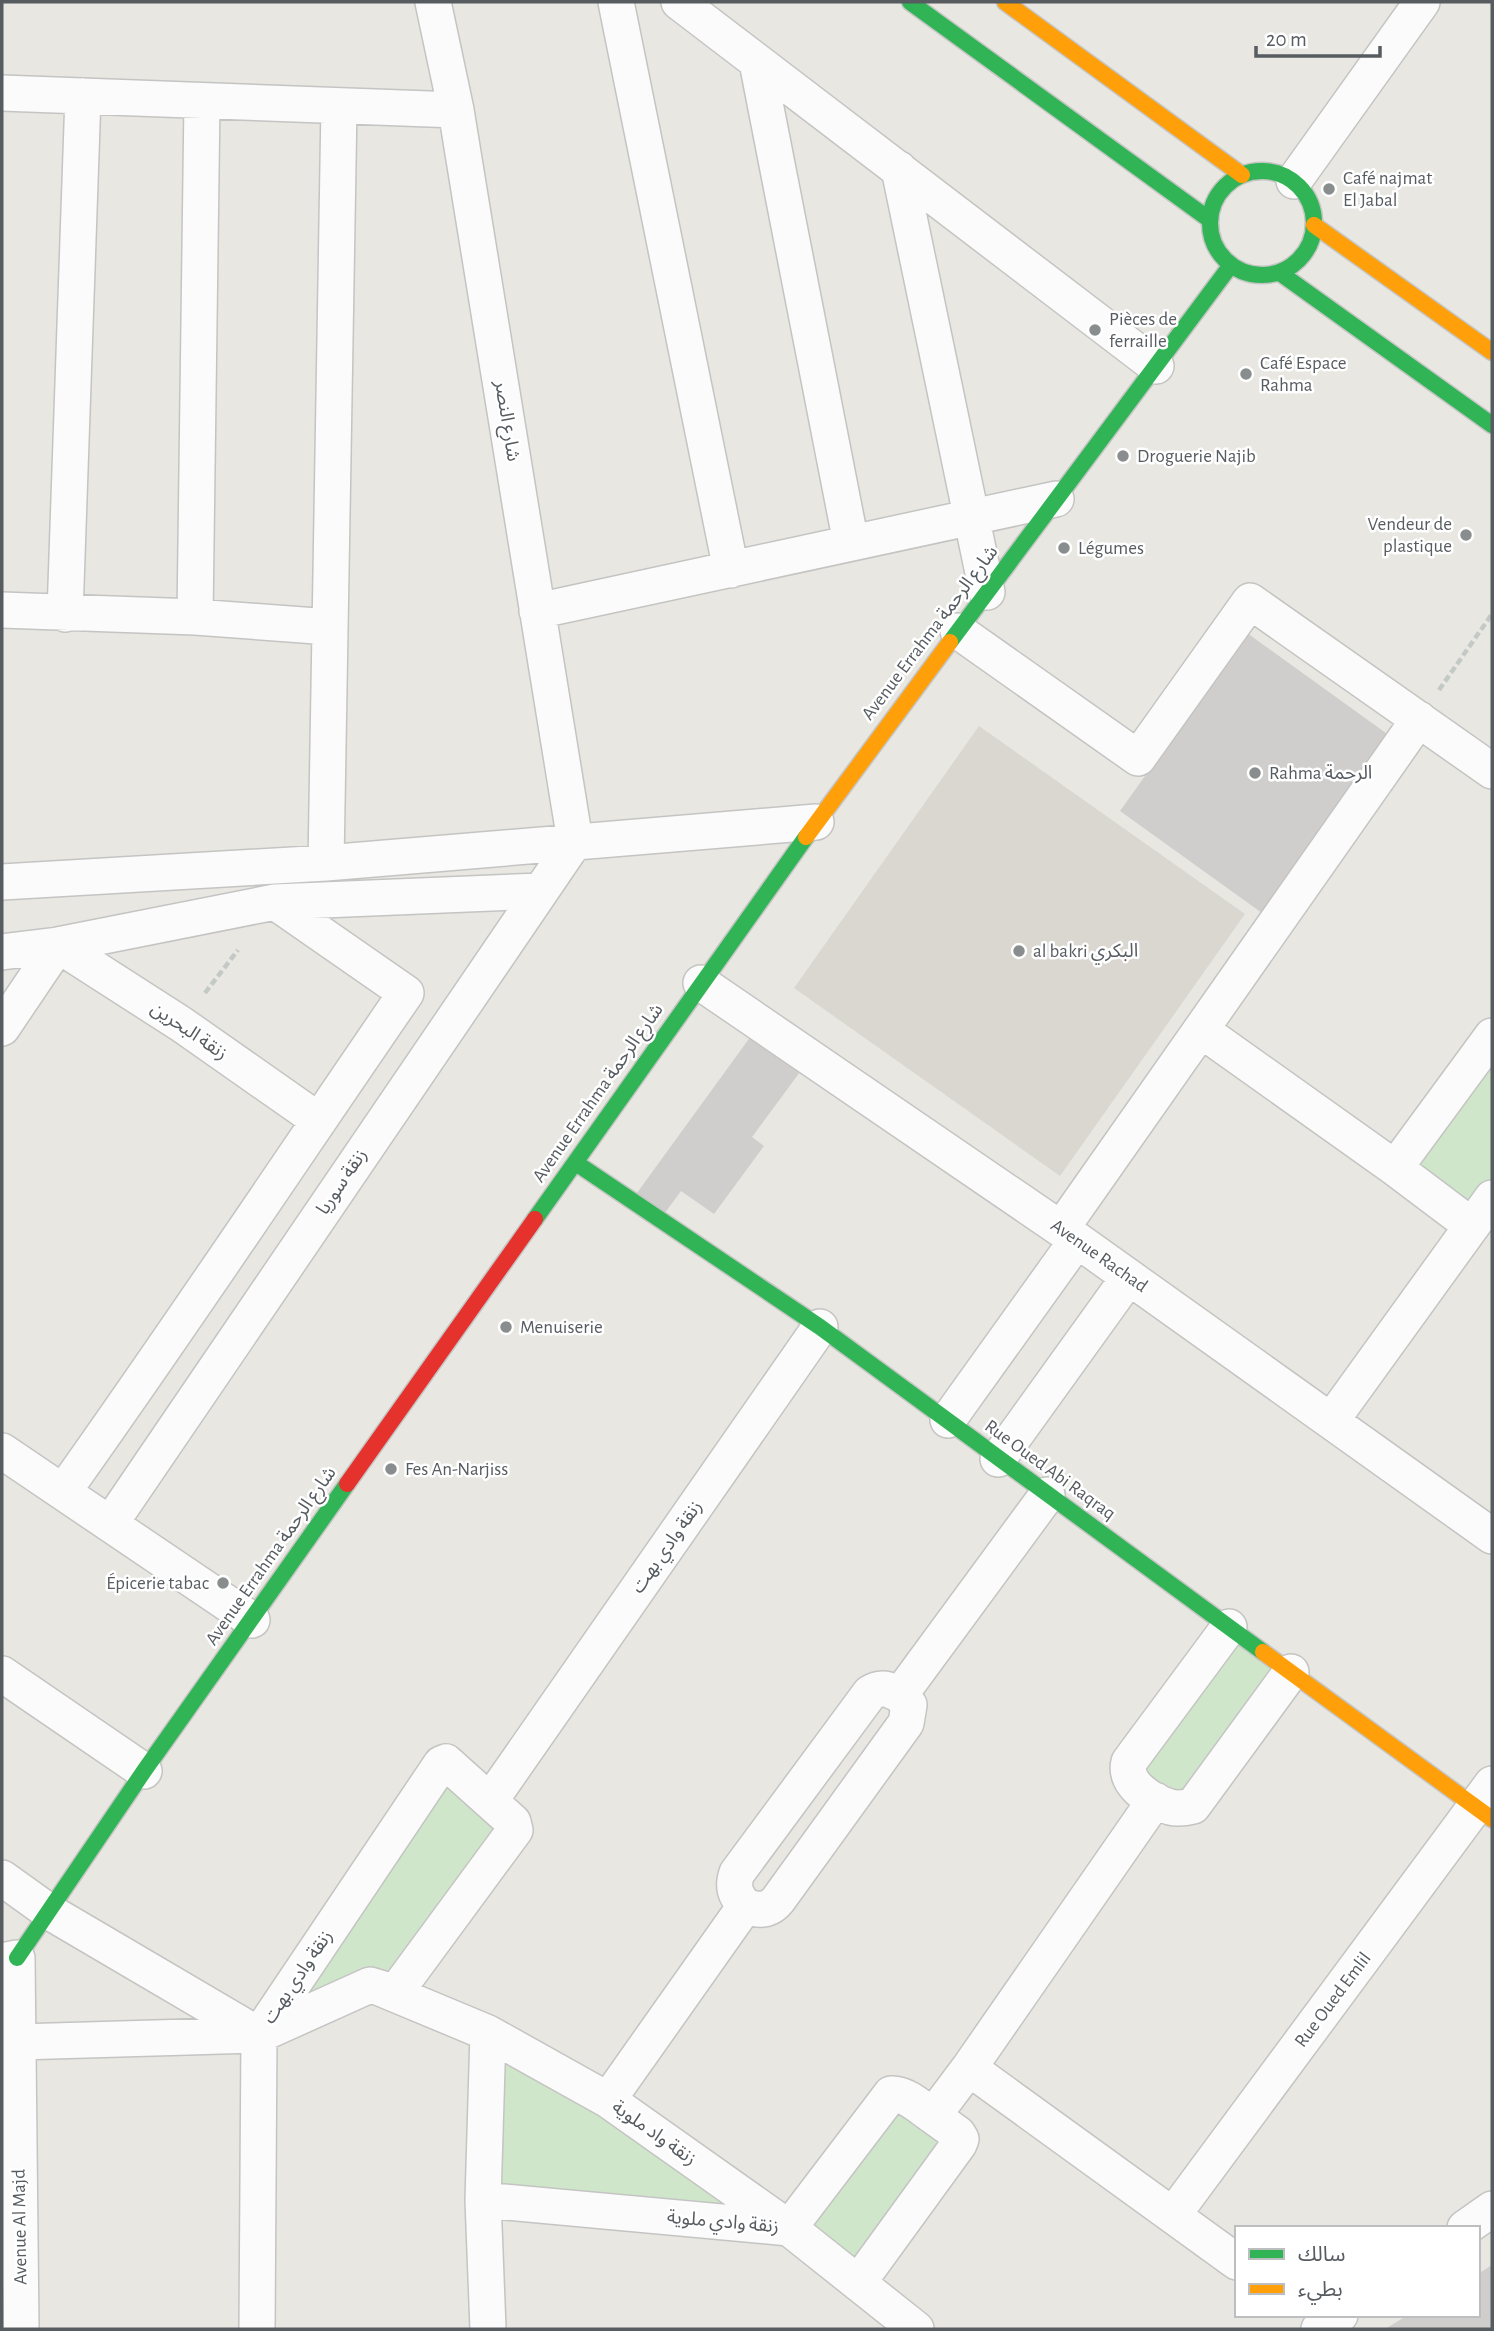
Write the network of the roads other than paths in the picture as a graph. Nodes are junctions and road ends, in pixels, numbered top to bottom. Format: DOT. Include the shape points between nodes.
graph roads {
  1 [pos="433,2"];
  2 [pos="616,2"];
  3 [pos="679,2"];
  4 [pos="910,2"];
  5 [pos="1005,2"];
  6 [pos="1422,2"];
  7 [pos="757,61"];
  8 [pos="2,93"];
  9 [pos="83,96"];
  10 [pos="202,101"];
  11 [pos="339,106"];
  12 [pos="456,110"];
  13 [pos="899,169"];
  14 [pos="1242,175"];
  15 [pos="1294,181"];
  16 [pos="1210,220"];
  17 [pos="1314,225"];
  18 [pos="1231,265"];
  19 [pos="1280,272"];
  20 [pos="1492,352"];
  21 [pos="1156,366"];
  22 [pos="1492,425"];
  23 [pos="1056,499"];
  24 [pos="971,517"];
  25 [pos="851,543"];
  26 [pos="731,570"];
  27 [pos="987,592"];
  28 [pos="2,610"];
  29 [pos="537,611"];
  30 [pos="65,614"];
  31 [pos="195,617"];
  32 [pos="330,627"];
  33 [pos="958,631"];
  34 [pos="1419,719"];
  35 [pos="1492,771"];
  36 [pos="816,822"];
  37 [pos="575,841"];
  38 [pos="326,863"];
  39 [pos="2,882"];
  40 [pos="540,891"];
  41 [pos="275,902"];
  42 [pos="58,945"];
  43 [pos="2,952"];
  44 [pos="701,983"];
  45 [pos="2,1028"];
  46 [pos="1201,1030"];
  47 [pos="1492,1036"];
  48 [pos="318,1121"];
  49 [pos="576,1163"];
  50 [pos="1395,1168"];
  51 [pos="1492,1198"];
  52 [pos="1472,1226"];
  53 [pos="1069,1235"];
  54 [pos="1129,1277"];
  55 [pos="820,1327"];
  56 [pos="948,1420"];
  57 [pos="1331,1421"];
  58 [pos="2,1451"];
  59 [pos="998,1459"];
  60 [pos="63,1492"];
  61 [pos="1047,1495"];
  62 [pos="110,1524"];
  63 [pos="1490,1531"];
  64 [pos="252,1620"];
  65 [pos="1229,1626"];
  66 [pos="1292,1672"];
  67 [pos="2,1674"];
  68 [pos="900,1695"];
  69 [pos="144,1771"];
  70 [pos="1155,1800"];
  71 [pos="489,1801"];
  72 [pos="1487,1803"];
  73 [pos="2,1878"];
  74 [pos="746,1906"];
  75 [pos="48,1911"];
  76 [pos="9,1959"];
  77 [pos="380,1990"];
  78 [pos="488,2033"];
  79 [pos="259,2035"];
  80 [pos="18,2042"];
  81 [pos="969,2068"];
  82 [pos="608,2100"];
  83 [pos="933,2116"];
  84 [pos="483,2200"];
  85 [pos="1492,2209"];
  86 [pos="1173,2215"];
  87 [pos="1468,2226"];
  88 [pos="789,2228"];
  89 [pos="1235,2261"];
  90 [pos="858,2283"];
  91 [pos="21,2329"];
  92 [pos="257,2329"];
  93 [pos="488,2329"];
  94 [pos="916,2329"];
  1 -- 12 [label="street, شارع النصر"];
  2 -- 26 [label="street"];
  3 -- 7 [label="street"];
  4 -- 16 [label="street"];
  5 -- 14 [label="street"];
  6 -- 15 [label="street"];
  7 -- 13 [label="street"];
  7 -- 25 [label="street"];
  8 -- 9 [label="street"];
  9 -- 10 [label="street"];
  9 -- 30 [label="street"];
  10 -- 11 [label="street"];
  10 -- 31 [label="street"];
  11 -- 12 [label="street"];
  11 -- 32 [label="street"];
  12 -- 29 [label="street, شارع النصر"];
  13 -- 21 [label="street"];
  13 -- 24 [label="street"];
  14 -- 15 [label="street" via="1275,172"];
  14 -- 16 [label="street" via="1220,192"];
  15 -- 17 [label="street" via="1308,196"];
  16 -- 18 [label="street" via="1213,241"];
  17 -- 19 [label="street" via="1304,254"];
  17 -- 20 [label="street"];
  18 -- 19 [label="street" via="1260,275"];
  18 -- 21 [label="street, Avenue Errahma شارع الرحمة"];
  19 -- 22 [label="street"];
  21 -- 23 [label="street, Avenue Errahma شارع الرحمة"];
  23 -- 24 [label="street"];
  23 -- 27 [label="street, Avenue Errahma شارع الرحمة"];
  24 -- 25 [label="street"];
  24 -- 27 [label="street"];
  25 -- 26 [label="street"];
  26 -- 29 [label="street"];
  27 -- 33 [label="street, Avenue Errahma شارع الرحمة"];
  28 -- 30 [label="street"];
  29 -- 37 [label="street, شارع النصر"];
  30 -- 31 [label="street"];
  31 -- 32 [label="street"];
  32 -- 38 [label="street"];
  33 -- 34 [label="street" via="1138,758 1250,601"];
  33 -- 36 [label="street, Avenue Errahma شارع الرحمة"];
  34 -- 35 [label="street"];
  34 -- 46 [label="street"];
  36 -- 37 [label="street"];
  36 -- 44 [label="street, Avenue Errahma شارع الرحمة"];
  37 -- 38 [label="street"];
  37 -- 40 [label="street, زنقة سوريا"];
  38 -- 39 [label="street"];
  40 -- 41 [label="street"];
  40 -- 62 [label="street, زنقة سوريا"];
  41 -- 42 [label="street"];
  41 -- 48 [label="street" via="406,993"];
  42 -- 43 [label="street"];
  42 -- 45 [label="street"];
  42 -- 48 [label="street, زنقة البحرين" via="181,1024"];
  44 -- 49 [label="street, Avenue Errahma شارع الرحمة"];
  44 -- 53 [label="street, Avenue Rachad"];
  46 -- 50 [label="street"];
  46 -- 53 [label="street"];
  47 -- 50 [label="street"];
  48 -- 60 [label="street"];
  49 -- 55 [label="street, Rue Oued Abi Raqraq"];
  49 -- 64 [label="street, Avenue Errahma شارع الرحمة"];
  50 -- 52 [label="street"];
  51 -- 52 [label="street"];
  52 -- 57 [label="street"];
  53 -- 54 [label="street, Avenue Rachad"];
  53 -- 56 [label="street"];
  54 -- 57 [label="street, Avenue Rachad"];
  54 -- 59 [label="street"];
  55 -- 56 [label="street, Rue Oued Abi Raqraq"];
  55 -- 71 [label="street, زنقة وادي بهت"];
  56 -- 59 [label="street, Rue Oued Abi Raqraq"];
  57 -- 63 [label="street, Avenue Rachad"];
  58 -- 60 [label="street"];
  59 -- 61 [label="street, Rue Oued Abi Raqraq"];
  60 -- 62 [label="street"];
  61 -- 65 [label="street, Rue Oued Abi Raqraq"];
  61 -- 68 [label="street"];
  62 -- 64 [label="street"];
  64 -- 69 [label="street, Avenue Errahma شارع الرحمة"];
  65 -- 66 [label="street, Rue Oued Abi Raqraq"];
  65 -- 70 [label="street" via="1129,1762 1129,1779"];
  66 -- 70 [label="street" via="1193,1806 1172,1807"];
  66 -- 72 [label="street, Rue Oued Abi Raqraq"];
  67 -- 69 [label="street"];
  68 -- 74 [label="street" via="909,1705 906,1723 778,1900 765,1909"];
  68 -- 74 [label="street" via="886,1688 870,1693 737,1873 734,1888"];
  69 -- 75 [label="street, Avenue Errahma شارع الرحمة"];
  70 -- 81 [label="street"];
  71 -- 77 [label="street, زنقة وادي بهت" via="513,1822 515,1830"];
  71 -- 79 [label="street, زنقة وادي بهت" via="448,1763 441,1764"];
  72 -- 86 [label="street, Rue Oued Emlil"];
  73 -- 75 [label="street"];
  74 -- 82 [label="street"];
  75 -- 76 [label="street, Avenue Errahma شارع الرحمة"];
  75 -- 79 [label="street"];
  76 -- 80 [label="street, Avenue Al Majd"];
  77 -- 78 [label="street, زنقة واد ملوية"];
  77 -- 79 [label="street"];
  78 -- 82 [label="street, زنقة واد ملوية"];
  78 -- 84 [label="street"];
  79 -- 80 [label="street"];
  79 -- 92 [label="street, زنقة وادي بهت"];
  80 -- 91 [label="street, Avenue Al Majd"];
  81 -- 83 [label="street"];
  81 -- 86 [label="street"];
  82 -- 88 [label="street, زنقة واد ملوية"];
  83 -- 88 [label="street, زنقة وادي ملوية" via="907,2098 891,2094"];
  83 -- 90 [label="street" via="958,2134 959,2144"];
  84 -- 88 [label="street, زنقة وادي ملوية"];
  84 -- 93 [label="street"];
  85 -- 87 [label="street"];
  86 -- 89 [label="street"];
  88 -- 90 [label="street, زنقة واد ملوية"];
  90 -- 94 [label="street, زنقة واد ملوية"];
}
